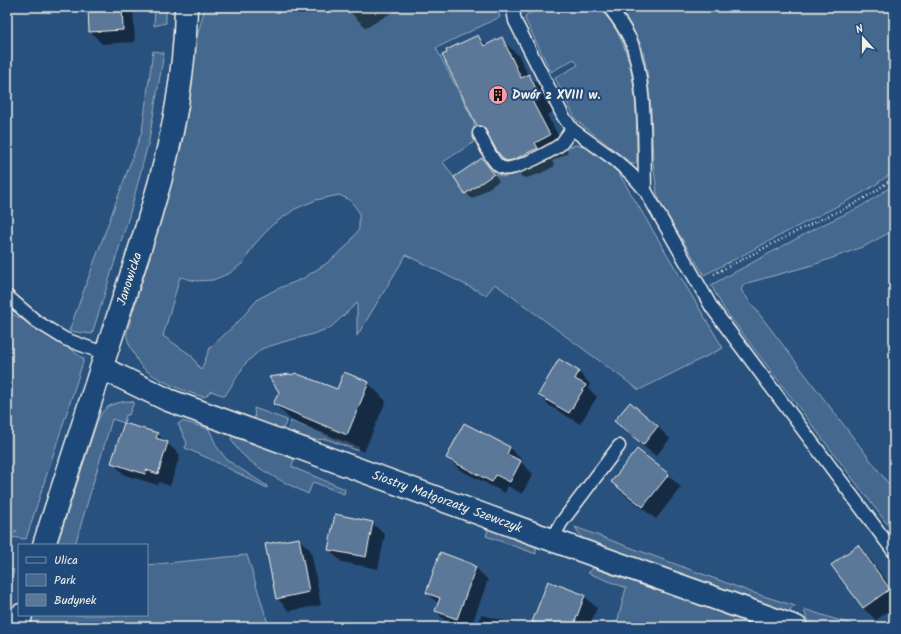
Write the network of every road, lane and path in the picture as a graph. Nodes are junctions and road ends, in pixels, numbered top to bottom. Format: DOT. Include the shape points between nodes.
graph roads {
  1 [pos="186,7"];
  2 [pos="513,7"];
  3 [pos="609,7"];
  4 [pos="572,129"];
  5 [pos="479,133"];
  6 [pos="894,177"];
  7 [pos="645,190"];
  8 [pos="697,282"];
  9 [pos="7,296"];
  10 [pos="104,361"];
  11 [pos="619,446"];
  12 [pos="552,540"];
  13 [pos="44,544"];
  14 [pos="894,552"];
  15 [pos="21,616"];
  16 [pos="18,627"];
  17 [pos="796,627"];
  1 -- 10 [label="street, Janowicka" via="180,83 165,160"];
  2 -- 4 [label="lane" via="515,21"];
  3 -- 7 [label="lane" via="631,42 641,84"];
  4 -- 5 [label="lane" via="561,143 551,150 510,168 496,164"];
  4 -- 7 [label="lane" via="615,160"];
  6 -- 8 [label="path" via="854,204"];
  7 -- 8 [label="lane"];
  8 -- 14 [label="lane" via="712,308"];
  9 -- 10 [label="lane" via="36,321"];
  10 -- 12 [label="street, Siostry Małgorzaty Szewczyk" via="168,400"];
  10 -- 13 [label="street, Janowicka"];
  11 -- 12 [label="lane" via="561,523"];
  12 -- 17 [label="street, Siostry Małgorzaty Szewczyk"];
  15 -- 16 [label="street"];
}
